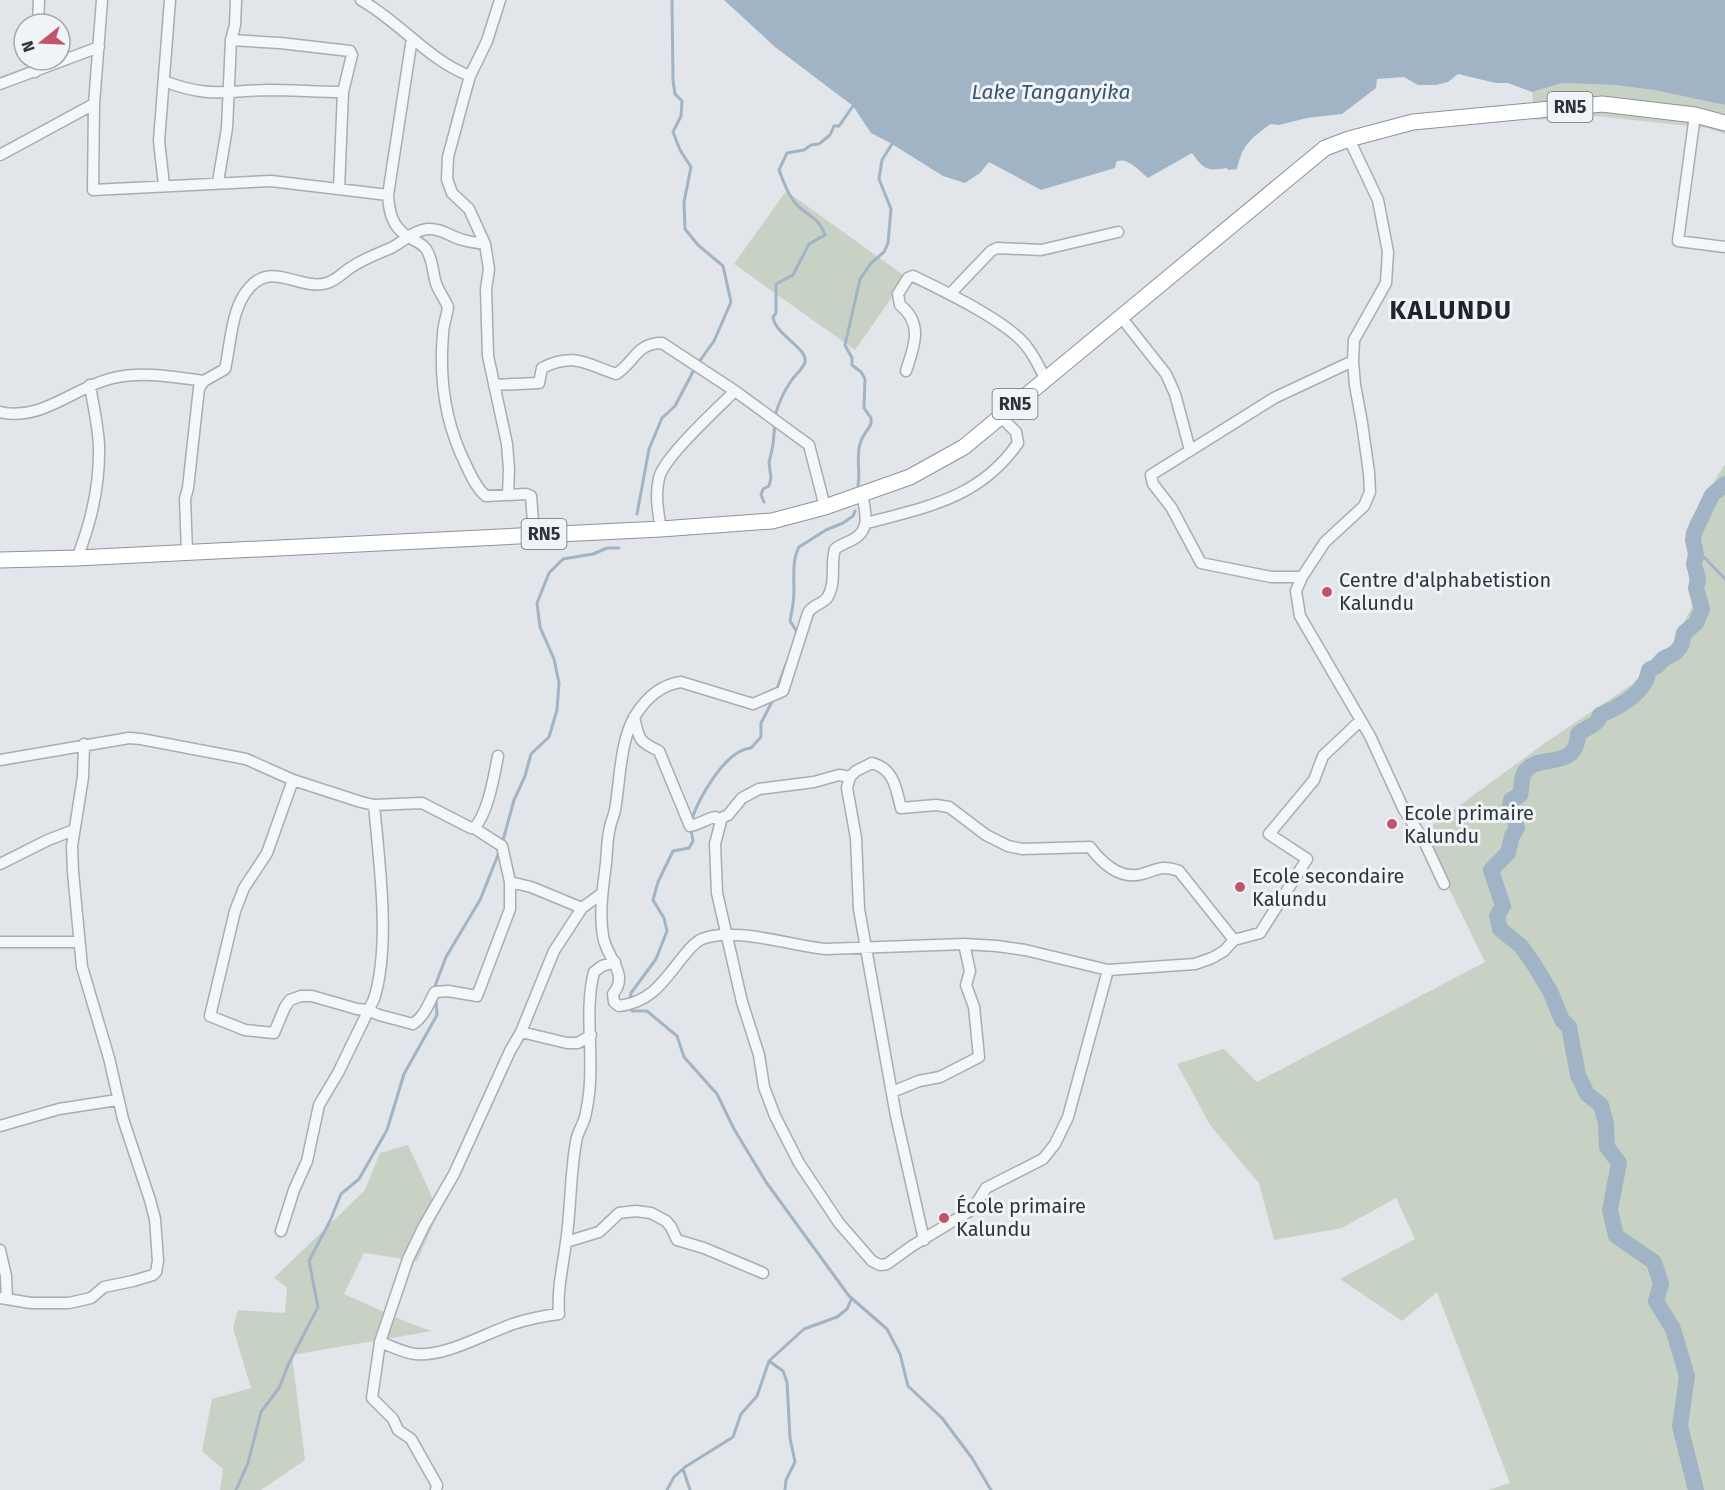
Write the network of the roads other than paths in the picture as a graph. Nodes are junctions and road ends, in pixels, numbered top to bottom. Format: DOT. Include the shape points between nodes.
graph roads {
  1 [pos="102,0"];
  2 [pos="170,0"];
  3 [pos="236,0"];
  4 [pos="361,0"];
  5 [pos="500,0"];
  6 [pos="412,38"];
  7 [pos="231,40"];
  8 [pos="99,47"];
  9 [pos="72,58"];
  10 [pos="35,72"];
  11 [pos="470,76"];
  12 [pos="164,81"];
  13 [pos="0,84"];
  14 [pos="343,92"];
  15 [pos="227,93"];
  16 [pos="94,104"];
  17 [pos="1695,115"];
  18 [pos="1725,123"];
  19 [pos="1349,139"];
  20 [pos="0,154"];
  21 [pos="218,182"];
  22 [pos="164,185"];
  23 [pos="339,189"];
  24 [pos="388,195"];
  25 [pos="1118,232"];
  26 [pos="408,237"];
  27 [pos="485,244"];
  28 [pos="1725,247"];
  29 [pos="950,294"];
  30 [pos="1121,317"];
  31 [pos="1353,361"];
  32 [pos="906,371"];
  33 [pos="1046,380"];
  34 [pos="204,381"];
  35 [pos="90,385"];
  36 [pos="494,385"];
  37 [pos="735,391"];
  38 [pos="0,411"];
  39 [pos="1000,416"];
  40 [pos="1190,450"];
  41 [pos="862,493"];
  42 [pos="508,495"];
  43 [pos="825,507"];
  44 [pos="867,523"];
  45 [pos="661,529"];
  46 [pos="534,535"];
  47 [pos="187,552"];
  48 [pos="77,558"];
  49 [pos="0,560"];
  50 [pos="1302,578"];
  51 [pos="634,717"];
  52 [pos="1360,721"];
  53 [pos="84,744"];
  54 [pos="498,756"];
  55 [pos="0,760"];
  56 [pos="850,777"];
  57 [pos="293,780"];
  58 [pos="374,805"];
  59 [pos="718,819"];
  60 [pos="474,828"];
  61 [pos="74,830"];
  62 [pos="0,864"];
  63 [pos="510,882"];
  64 [pos="1444,884"];
  65 [pos="601,894"];
  66 [pos="582,908"];
  67 [pos="726,935"];
  68 [pos="1234,940"];
  69 [pos="0,942"];
  70 [pos="78,942"];
  71 [pos="964,944"];
  72 [pos="867,948"];
  73 [pos="615,962"];
  74 [pos="1108,970"];
  75 [pos="368,1010"];
  76 [pos="521,1032"];
  77 [pos="591,1035"];
  78 [pos="892,1092"];
  79 [pos="117,1100"];
  80 [pos="0,1126"];
  81 [pos="280,1231"];
  82 [pos="924,1240"];
  83 [pos="566,1242"];
  84 [pos="0,1250"];
  85 [pos="763,1273"];
  86 [pos="3,1299"];
  87 [pos="380,1342"];
  88 [pos="436,1490"];
  1 -- 8 [label="street"];
  2 -- 12 [label="street"];
  3 -- 7 [label="street"];
  4 -- 6 [label="street"];
  5 -- 11 [label="street"];
  6 -- 11 [label="street" via="440,61"];
  6 -- 24 [label="street"];
  7 -- 14 [label="street" via="350,51"];
  7 -- 15 [label="street"];
  8 -- 9 [label="street"];
  8 -- 16 [label="street"];
  10 -- 13 [label="street"];
  11 -- 27 [label="street" via="448,157 447,179 452,193 469,209"];
  12 -- 15 [label="street" via="186,90"];
  12 -- 22 [label="street" via="159,141"];
  14 -- 15 [label="street"];
  14 -- 23 [label="street"];
  15 -- 21 [label="street"];
  16 -- 20 [label="street"];
  16 -- 22 [label="street" via="93,190"];
  17 -- 18 [label="highway, RN5"];
  17 -- 19 [label="highway, RN5" via="1602,104 1413,122"];
  17 -- 28 [label="street" via="1678,241"];
  19 -- 30 [label="highway, RN5" via="1325,148"];
  19 -- 31 [label="street" via="1378,200 1388,252 1386,283 1354,340"];
  21 -- 22 [label="street"];
  21 -- 23 [label="street" via="271,181"];
  23 -- 24 [label="street"];
  24 -- 26 [label="street" via="394,224"];
  25 -- 29 [label="street" via="1041,249 997,248"];
  26 -- 27 [label="street" via="427,229"];
  26 -- 34 [label="street" via="327,283 312,285 272,275 250,285 240,300 225,369"];
  26 -- 42 [label="street" via="426,249 436,284 448,307 443,332 443,378 448,416 461,455 483,494"];
  27 -- 36 [label="street" via="489,268 488,349"];
  29 -- 32 [label="street" via="911,276 898,294 917,336"];
  29 -- 33 [label="street" via="1022,341"];
  30 -- 33 [label="highway, RN5"];
  30 -- 40 [label="street" via="1166,374"];
  31 -- 40 [label="street" via="1274,398"];
  31 -- 50 [label="street" via="1370,492 1364,506 1325,542"];
  33 -- 39 [label="highway, RN5"];
  34 -- 35 [label="street" via="135,374"];
  34 -- 47 [label="street" via="197,395 185,499"];
  35 -- 38 [label="street" via="36,410"];
  35 -- 48 [label="street" via="99,457 90,516"];
  36 -- 37 [label="street" via="539,383 542,368 565,360 583,361 616,374 650,343 662,343"];
  36 -- 42 [label="street" via="508,452"];
  37 -- 43 [label="street" via="809,445"];
  37 -- 45 [label="street" via="684,442 660,475 657,495"];
  39 -- 41 [label="highway, RN5" via="964,447 933,465"];
  39 -- 44 [label="street" via="1016,432 1018,442 981,482 931,505"];
  40 -- 50 [label="street" via="1151,475 1201,563 1271,578"];
  41 -- 43 [label="highway, RN5"];
  41 -- 44 [label="street"];
  42 -- 46 [label="street" via="531,496"];
  43 -- 45 [label="highway, RN5" via="772,521"];
  44 -- 51 [label="street" via="863,533 835,549 829,593 810,609 783,691 753,704 681,682 661,688"];
  45 -- 46 [label="highway, RN5"];
  46 -- 47 [label="highway, RN5"];
  47 -- 48 [label="highway, RN5"];
  48 -- 49 [label="highway, RN5"];
  50 -- 52 [label="street" via="1296,591 1300,616"];
  51 -- 59 [label="street" via="642,743 659,751 690,826"];
  51 -- 65 [label="street" via="624,750"];
  52 -- 64 [label="street"];
  52 -- 68 [label="street" via="1323,756 1314,780 1269,834 1307,859 1260,933"];
  53 -- 55 [label="street"];
  53 -- 57 [label="street" via="141,739 246,759"];
  53 -- 61 [label="street"];
  54 -- 60 [label="street" via="491,789"];
  56 -- 59 [label="street" via="839,775 759,789"];
  56 -- 68 [label="street" via="864,766 881,765 891,774 900,808 949,807 986,835 1013,848 1090,847 1107,866 1123,874 1166,866 1179,871"];
  56 -- 72 [label="street" via="847,788 856,838 859,909"];
  57 -- 58 [label="street"];
  57 -- 75 [label="street" via="267,853 244,888 235,911 210,1016 245,1030 274,1033 290,1000 301,996"];
  58 -- 60 [label="street" via="422,803"];
  58 -- 75 [label="street" via="381,949 378,988"];
  59 -- 67 [label="street" via="717,893"];
  60 -- 63 [label="street" via="502,846"];
  61 -- 62 [label="street"];
  61 -- 70 [label="street"];
  63 -- 66 [label="street"];
  63 -- 75 [label="street" via="510,909 477,996 435,992 423,1017 413,1024"];
  65 -- 66 [label="street"];
  65 -- 73 [label="street" via="603,937"];
  66 -- 76 [label="street" via="554,951"];
  67 -- 72 [label="street" via="804,947"];
  67 -- 73 [label="street" via="702,939 693,945 661,985 634,1004 618,1006 614,1002 620,976"];
  67 -- 82 [label="street" via="764,1086 800,1163 839,1223 872,1261 887,1264"];
  68 -- 74 [label="street" via="1224,951 1195,964"];
  69 -- 70 [label="street"];
  70 -- 79 [label="street" via="86,987 109,1058"];
  71 -- 72 [label="street"];
  71 -- 74 [label="street" via="1025,950"];
  71 -- 78 [label="street" via="970,971 966,985 974,1007 979,1057 940,1077"];
  72 -- 78 [label="street"];
  73 -- 77 [label="street" via="594,972 589,998"];
  74 -- 82 [label="street" via="1068,1117 1055,1144 1043,1159 986,1188 974,1209"];
  75 -- 81 [label="street" via="319,1105 307,1161"];
  76 -- 77 [label="street" via="567,1043 578,1043"];
  76 -- 87 [label="street" via="454,1174 408,1259"];
  77 -- 83 [label="street" via="589,1091 585,1118 576,1139"];
  78 -- 82 [label="street"];
  79 -- 80 [label="street" via="59,1109"];
  79 -- 86 [label="street" via="155,1219 156,1272 104,1287 91,1298 69,1303"];
  83 -- 85 [label="street" via="599,1232 619,1213 642,1211 666,1221 677,1240"];
  83 -- 87 [label="street" via="559,1314 514,1324 432,1353 414,1354"];
  84 -- 86 [label="street" via="6,1276"];
  87 -- 88 [label="street" via="372,1398 411,1439 437,1485"];
}
